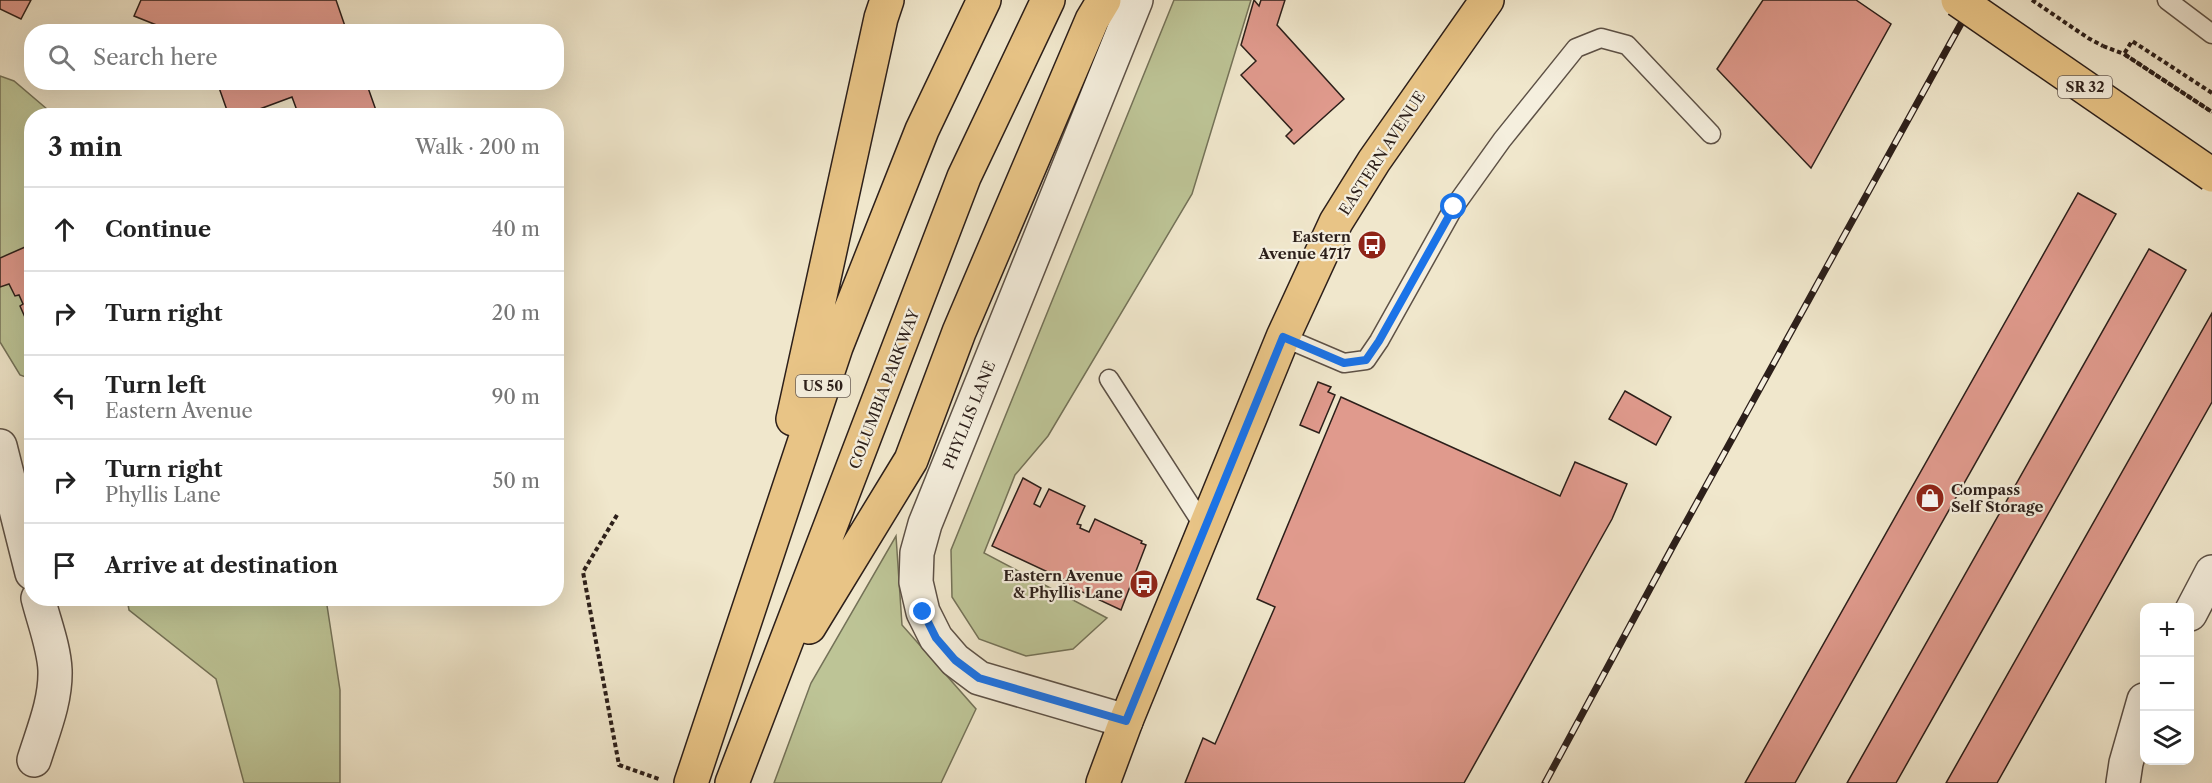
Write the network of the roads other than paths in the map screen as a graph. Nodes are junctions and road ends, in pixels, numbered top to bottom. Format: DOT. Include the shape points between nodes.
graph roads {
  1 [pos="888,0"];
  2 [pos="984,0"];
  3 [pos="1048,0"];
  4 [pos="1104,0"];
  5 [pos="1136,0"];
  6 [pos="1487,0"];
  7 [pos="1958,0"];
  8 [pos="2167,0"];
  9 [pos="2212,34"];
  10 [pos="1711,134"];
  11 [pos="2212,175"];
  12 [pos="1283,337"];
  13 [pos="1109,379"];
  14 [pos="0,446"];
  15 [pos="1205,528"];
  16 [pos="24,541"];
  17 [pos="2212,572"];
  18 [pos="755,595"];
  19 [pos="40,606"];
  20 [pos="2194,606"];
  21 [pos="766,697"];
  22 [pos="2142,711"];
  23 [pos="1126,721"];
  24 [pos="34,760"];
  25 [pos="676,781"];
  26 [pos="732,783"];
  27 [pos="1103,783"];
  28 [pos="2123,783"];
  1 -- 18 [label="main road" via="878,28"];
  2 -- 18 [label="main road, US 50" via="922,130 836,347"];
  3 -- 21 [label="main road, COLUMBIA PARKWAY" via="964,177"];
  4 -- 21 [label="main road" via="959,332 911,460"];
  5 -- 23 [label="street, PHYLLIS LANE" via="925,524 917,553 916,582 923,612 936,638 955,660 979,678"];
  6 -- 12 [label="main road, EASTERN AVENUE" via="1341,214"];
  7 -- 11 [label="main road, SR 32, bridge"];
  8 -- 9 [label="lane"];
  10 -- 12 [label="lane" via="1627,45 1600,38 1576,48 1454,207 1366,360 1344,363"];
  12 -- 15 [label="main road, EASTERN AVENUE"];
  13 -- 15 [label="lane"];
  14 -- 16 [label="street"];
  15 -- 23 [label="main road, EASTERN AVENUE"];
  17 -- 20 [label="street"];
  18 -- 25 [label="main road, US 50"];
  19 -- 24 [label="street" via="55,672 53,700"];
  21 -- 26 [label="main road, COLUMBIA PARKWAY"];
  22 -- 28 [label="street"];
  23 -- 27 [label="main road, EASTERN AVENUE"];
}
